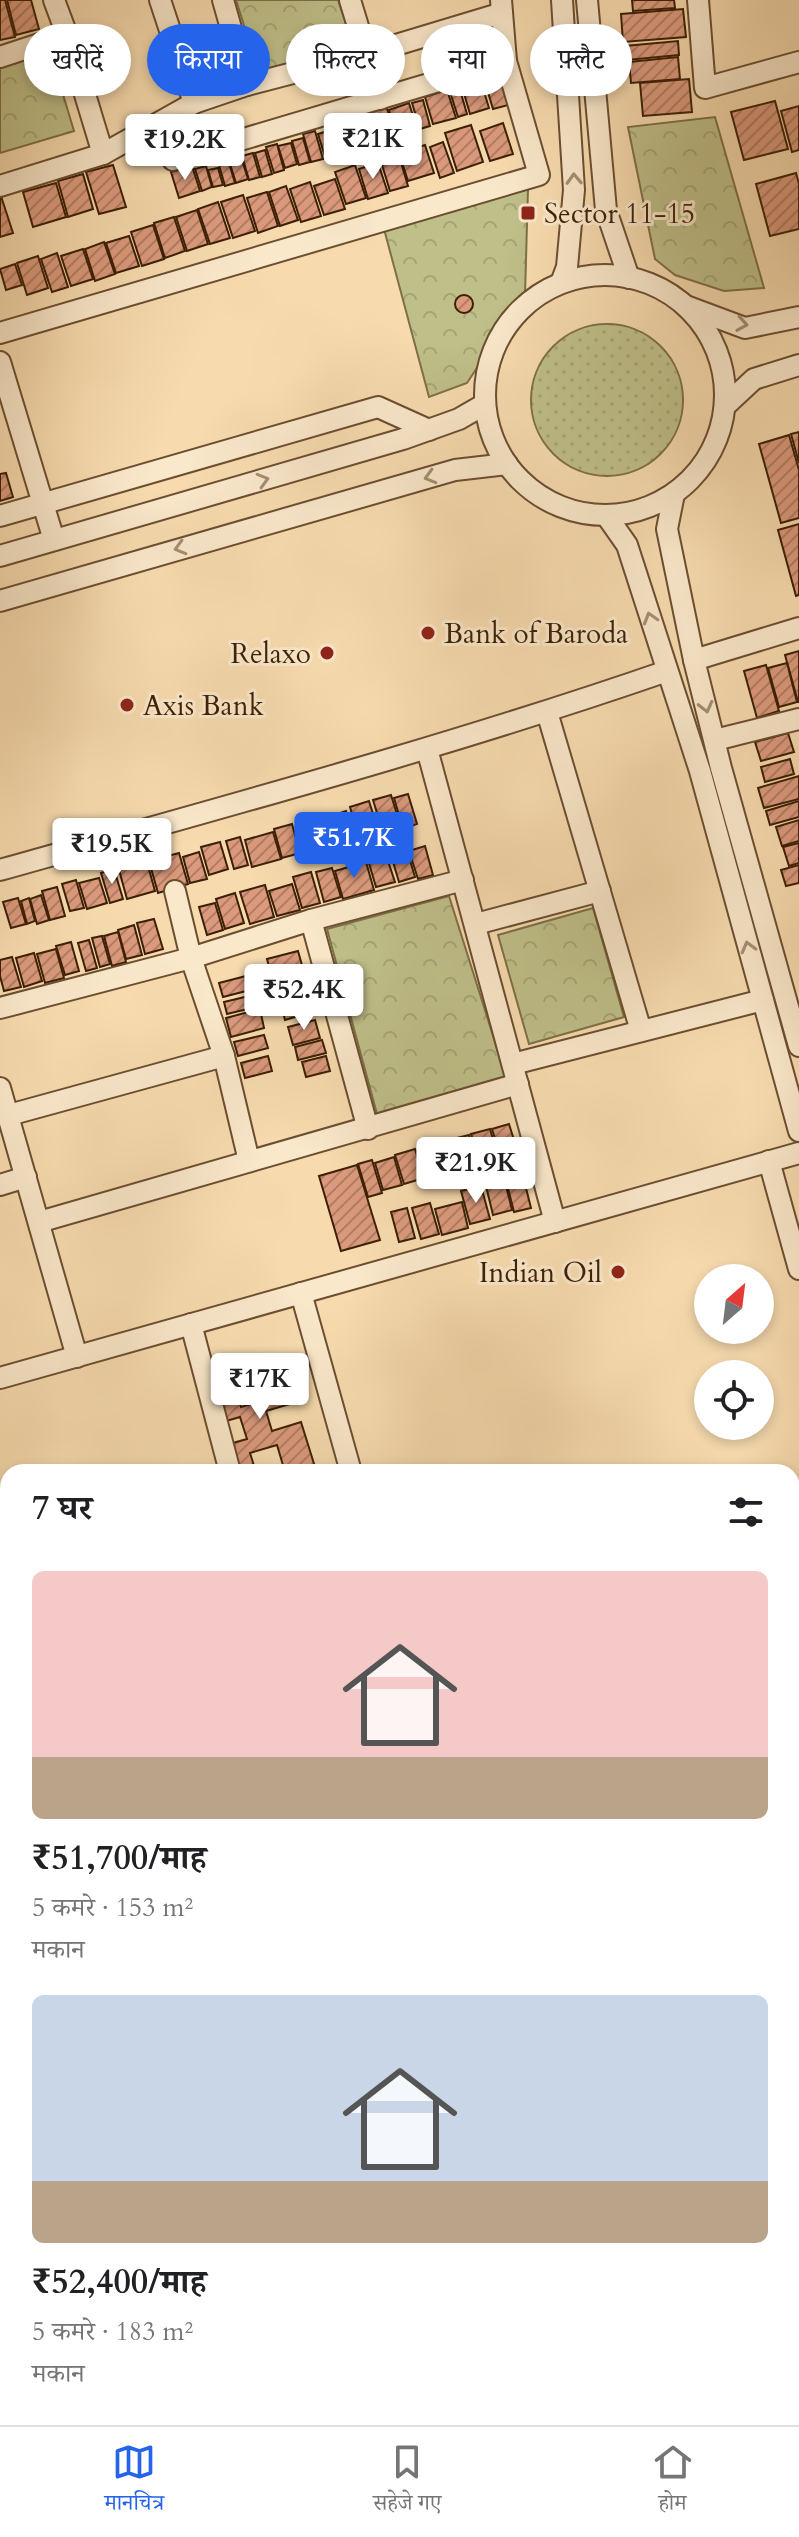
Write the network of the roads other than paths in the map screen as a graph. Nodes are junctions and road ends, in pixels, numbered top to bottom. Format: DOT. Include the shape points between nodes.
graph roads {
  1 [pos="54,0"];
  2 [pos="160,0"];
  3 [pos="223,0"];
  4 [pos="350,0"];
  5 [pos="562,0"];
  6 [pos="587,0"];
  7 [pos="698,0"];
  8 [pos="502,6"];
  9 [pos="63,24"];
  10 [pos="230,24"];
  11 [pos="357,24"];
  12 [pos="405,40"];
  13 [pos="24,49"];
  14 [pos="0,57"];
  15 [pos="799,62"];
  16 [pos="421,87"];
  17 [pos="514,89"];
  18 [pos="85,96"];
  19 [pos="215,96"];
  20 [pos="379,96"];
  21 [pos="380,99"];
  22 [pos="194,103"];
  23 [pos="103,154"];
  24 [pos="173,160"];
  25 [pos="0,186"];
  26 [pos="629,278"];
  27 [pos="561,283"];
  28 [pos="686,306"];
  29 [pos="799,317"];
  30 [pos="0,333"];
  31 [pos="0,362"];
  32 [pos="799,365"];
  33 [pos="485,404"];
  34 [pos="725,406"];
  35 [pos="429,430"];
  36 [pos="507,464"];
  37 [pos="674,494"];
  38 [pos="42,504"];
  39 [pos="606,515"];
  40 [pos="0,516"];
  41 [pos="54,540"];
  42 [pos="0,556"];
  43 [pos="0,601"];
  44 [pos="799,628"];
  45 [pos="694,660"];
  46 [pos="667,671"];
  47 [pos="547,712"];
  48 [pos="799,719"];
  49 [pos="715,740"];
  50 [pos="427,749"];
  51 [pos="0,870"];
  52 [pos="463,880"];
  53 [pos="175,891"];
  54 [pos="600,891"];
  55 [pos="311,920"];
  56 [pos="476,924"];
  57 [pos="191,958"];
  58 [pos="763,1000"];
  59 [pos="0,1008"];
  60 [pos="641,1031"];
  61 [pos="799,1046"];
  62 [pos="224,1056"];
  63 [pos="513,1064"];
  64 [pos="518,1084"];
  65 [pos="0,1088"];
  66 [pos="9,1115"];
  67 [pos="368,1129"];
  68 [pos="799,1131"];
  69 [pos="799,1153"];
  70 [pos="249,1161"];
  71 [pos="769,1161"];
  72 [pos="26,1177"];
  73 [pos="0,1185"];
  74 [pos="39,1222"];
  75 [pos="555,1222"];
  76 [pos="799,1269"];
  77 [pos="301,1293"];
  78 [pos="191,1324"];
  79 [pos="77,1357"];
  80 [pos="0,1378"];
  81 [pos="228,1464"];
  82 [pos="349,1464"];
  1 -- 9 [label="street"];
  2 -- 22 [label="street"];
  3 -- 10 [label="street"];
  4 -- 11 [label="street"];
  27 -- 5 [label="street, one-way" via="574,190"];
  6 -- 26 [label="street" via="606,210"];
  7 -- 15 [label="street" via="705,88"];
  8 -- 12 [label="street"];
  13 -- 14 [label="street"];
  16 -- 21 [label="street"];
  17 -- 30 [label="street" via="539,175"];
  18 -- 23 [label="street"];
  19 -- 22 [label="street"];
  20 -- 21 [label="street"];
  21 -- 24 [label="street"];
  22 -- 23 [label="street"];
  23 -- 25 [label="street"];
  26 -- 27 [label="street" via="595,276"];
  26 -- 28 [label="street"];
  27 -- 33 [label="street" via="519,311 503,331 486,378"];
  28 -- 29 [label="street, one-way" via="745,328"];
  28 -- 34 [label="street" via="709,335 723,370"];
  31 -- 38 [label="street"];
  32 -- 34 [label="street" via="754,379"];
  33 -- 35 [label="street"];
  33 -- 36 [label="street" via="492,436"];
  34 -- 37 [label="street" via="709,456"];
  35 -- 38 [label="street" via="378,407"];
  41 -- 35 [label="street, one-way"];
  36 -- 39 [label="street" via="551,502"];
  36 -- 43 [label="street, one-way" via="455,470"];
  37 -- 39 [label="street" via="642,509"];
  37 -- 45 [label="street" via="667,529"];
  38 -- 40 [label="street"];
  38 -- 41 [label="street"];
  46 -- 39 [label="street, one-way" via="627,545"];
  41 -- 42 [label="street"];
  44 -- 45 [label="street"];
  45 -- 49 [label="street, one-way"];
  46 -- 47 [label="street"];
  58 -- 46 [label="street, one-way"];
  47 -- 50 [label="street"];
  47 -- 54 [label="street"];
  48 -- 49 [label="street"];
  49 -- 61 [label="street"];
  50 -- 51 [label="street"];
  50 -- 52 [label="street"];
  52 -- 55 [label="street"];
  52 -- 56 [label="street"];
  53 -- 57 [label="street"];
  54 -- 56 [label="street"];
  54 -- 60 [label="street"];
  55 -- 57 [label="street"];
  55 -- 67 [label="street"];
  56 -- 63 [label="street"];
  57 -- 59 [label="street"];
  57 -- 62 [label="street"];
  58 -- 60 [label="street"];
  58 -- 68 [label="street"];
  60 -- 63 [label="street"];
  62 -- 66 [label="street"];
  62 -- 70 [label="street"];
  63 -- 64 [label="street"];
  64 -- 67 [label="street"];
  64 -- 75 [label="street"];
  65 -- 66 [label="street"];
  66 -- 72 [label="street"];
  67 -- 70 [label="street"];
  69 -- 71 [label="street"];
  70 -- 74 [label="street"];
  71 -- 75 [label="street"];
  71 -- 76 [label="street"];
  72 -- 73 [label="street"];
  72 -- 74 [label="street"];
  74 -- 79 [label="street"];
  75 -- 77 [label="street"];
  77 -- 78 [label="street"];
  77 -- 82 [label="street"];
  78 -- 79 [label="street"];
  78 -- 81 [label="street"];
  79 -- 80 [label="street"];
}
